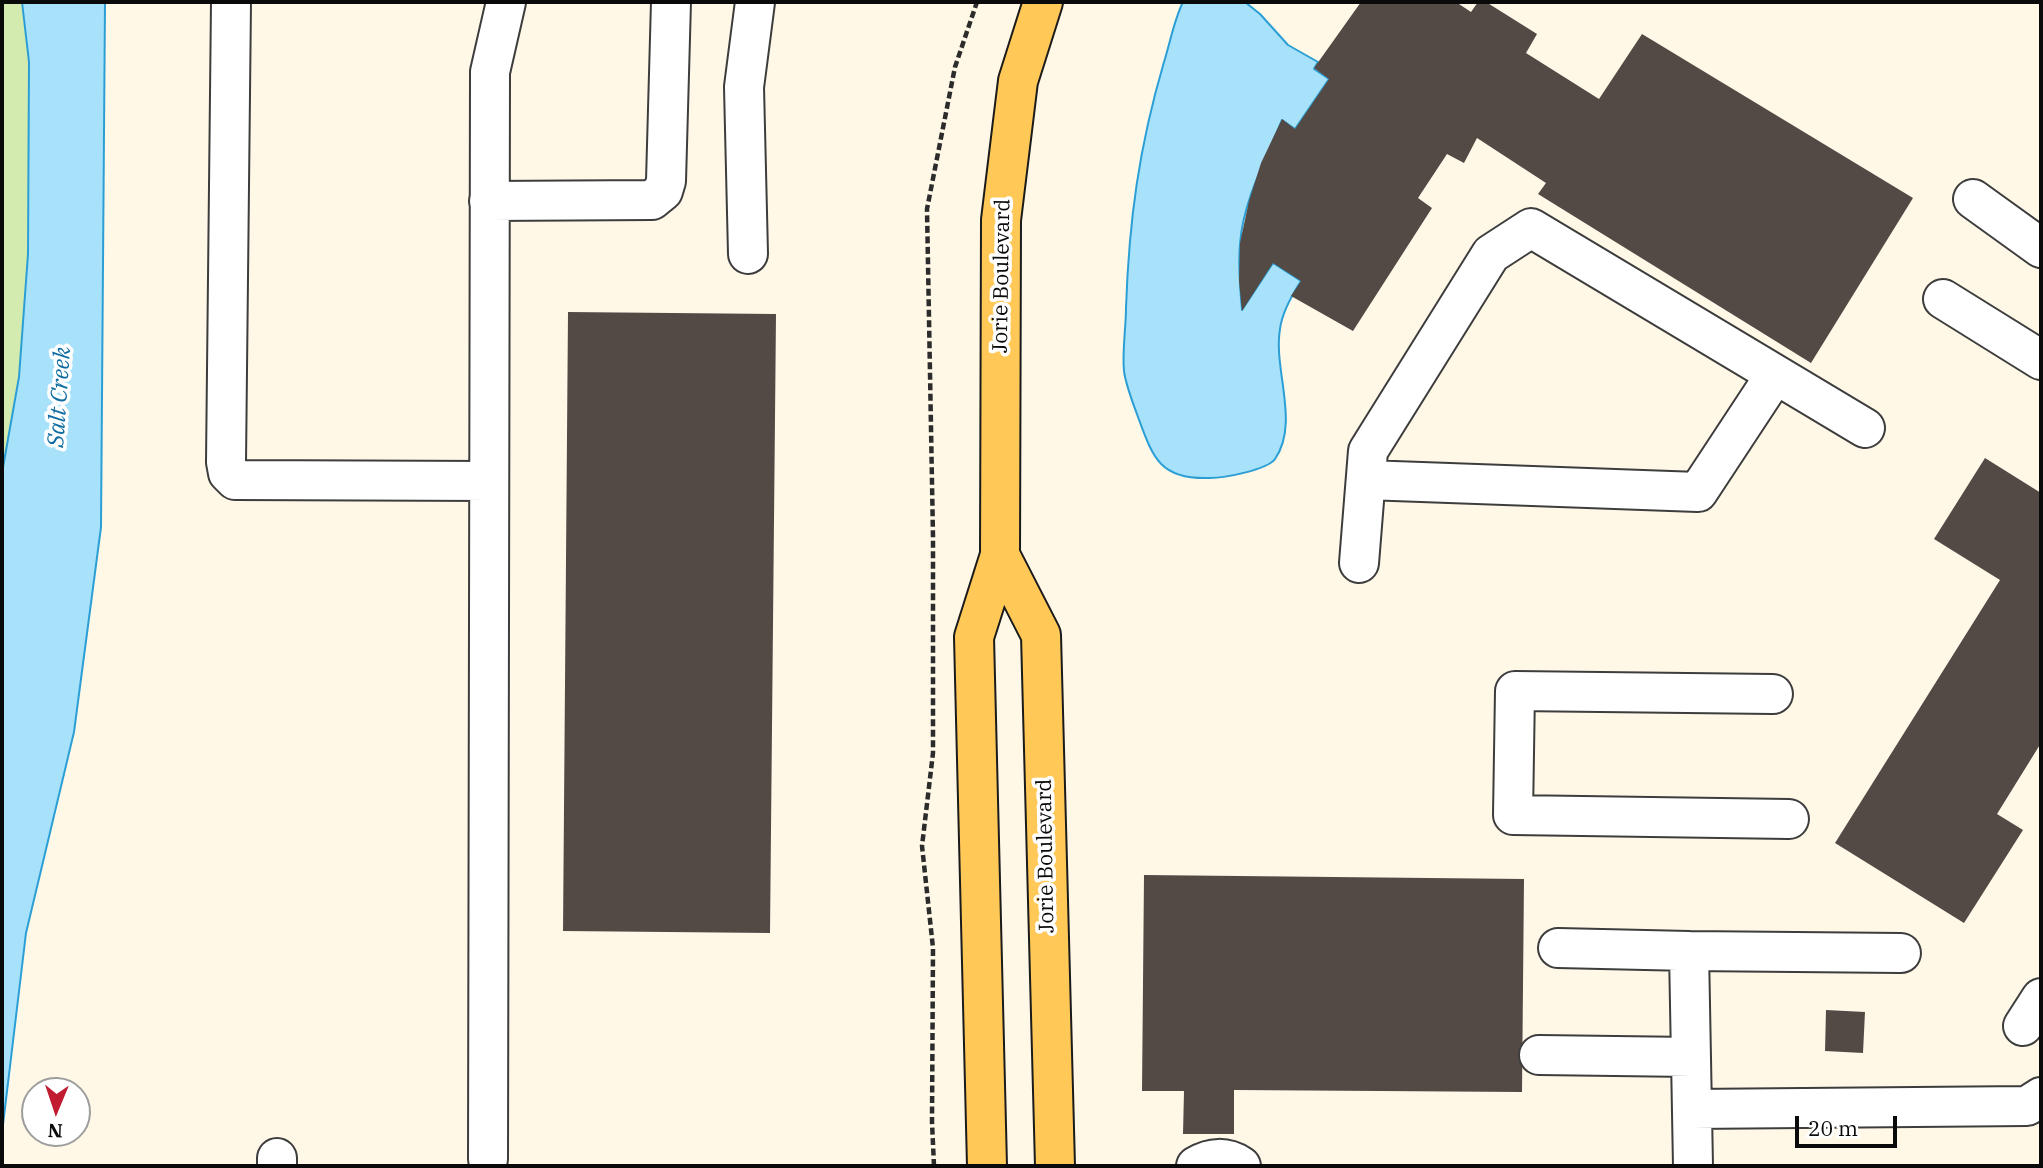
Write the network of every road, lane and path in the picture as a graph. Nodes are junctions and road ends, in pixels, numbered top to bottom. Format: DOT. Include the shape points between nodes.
graph roads {
  1 [pos="231,2"];
  2 [pos="506,2"];
  3 [pos="671,2"];
  4 [pos="755,2"];
  5 [pos="977,2"];
  6 [pos="1043,2"];
  7 [pos="1973,200"];
  8 [pos="489,201"];
  9 [pos="2041,248"];
  10 [pos="748,254"];
  11 [pos="1943,299"];
  12 [pos="2041,360"];
  13 [pos="1775,375"];
  14 [pos="1865,428"];
  15 [pos="1366,480"];
  16 [pos="489,481"];
  17 [pos="1000,555"];
  18 [pos="1359,563"];
  19 [pos="1773,694"];
  20 [pos="1789,819"];
  21 [pos="1558,948"];
  22 [pos="1689,951"];
  23 [pos="1901,953"];
  24 [pos="1539,1055"];
  25 [pos="1691,1058"];
  26 [pos="2041,1097"];
  27 [pos="1692,1109"];
  28 [pos="488,1159"];
  29 [pos="934,1166"];
  30 [pos="987,1166"];
  31 [pos="1055,1166"];
  32 [pos="1196,1166"];
  33 [pos="1241,1166"];
  34 [pos="1693,1166"];
  1 -- 16 [label="lane" via="228,473 235,480"];
  2 -- 8 [label="lane" via="489,72"];
  3 -- 8 [label="lane" via="663,191 652,200"];
  4 -- 10 [label="lane" via="744,87"];
  5 -- 29 [label="path" via="955,67 927,209 933,752 922,846 933,948"];
  6 -- 17 [label="main road, Jorie Boulevard" via="1018,81 1001,220"];
  7 -- 9 [label="lane"];
  8 -- 16 [label="lane"];
  11 -- 12 [label="lane"];
  13 -- 14 [label="lane"];
  13 -- 15 [label="lane" via="1698,492"];
  13 -- 15 [label="lane" via="1531,228 1491,254 1368,451"];
  15 -- 18 [label="lane"];
  16 -- 28 [label="lane"];
  17 -- 30 [label="main road, Jorie Boulevard" via="974,637"];
  17 -- 31 [label="main road, Jorie Boulevard" via="1041,635"];
  19 -- 20 [label="lane" via="1515,691 1513,815"];
  21 -- 22 [label="lane"];
  22 -- 23 [label="lane"];
  22 -- 25 [label="lane"];
  24 -- 25 [label="lane"];
  25 -- 27 [label="lane"];
  26 -- 27 [label="lane" via="2027,1106"];
  27 -- 34 [label="lane"];
  32 -- 33 [label="lane" via="1221,1158"];
}
